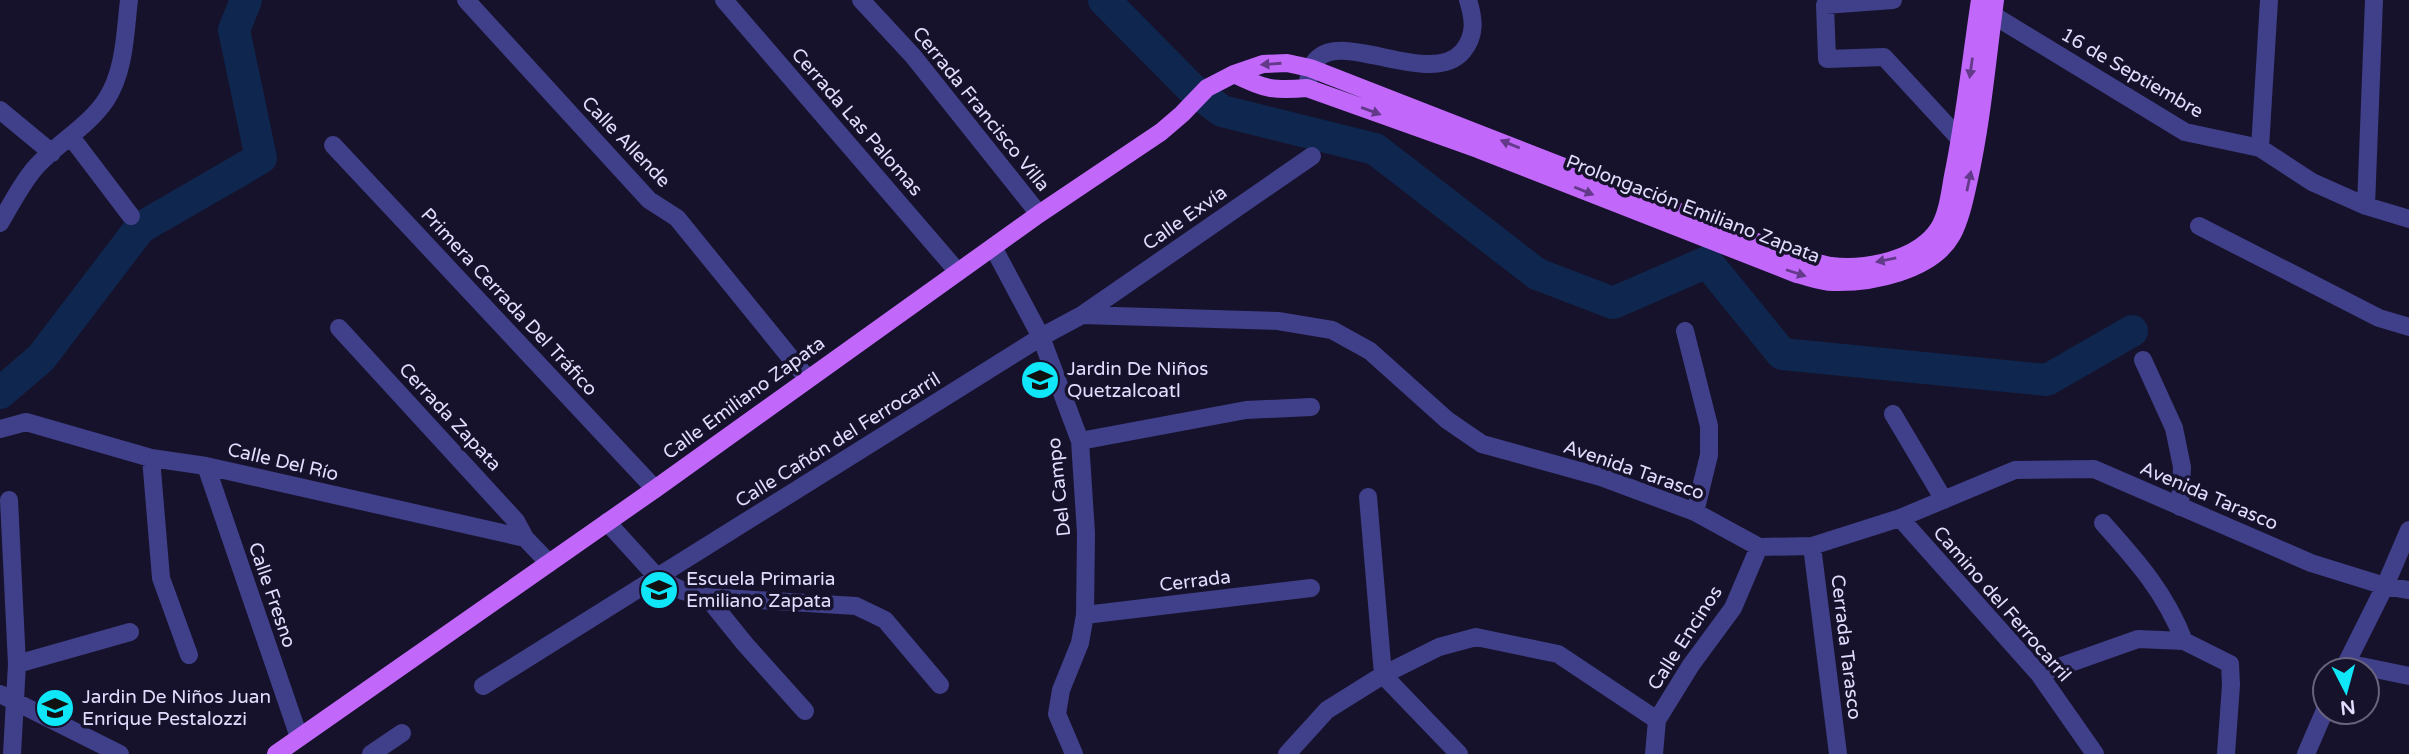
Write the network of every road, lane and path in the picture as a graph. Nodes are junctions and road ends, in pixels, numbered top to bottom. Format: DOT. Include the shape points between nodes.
graph roads {
  1 [pos="129,0"];
  2 [pos="466,0"];
  3 [pos="724,0"];
  4 [pos="861,0"];
  5 [pos="1468,0"];
  6 [pos="1893,0"];
  7 [pos="2269,0"];
  8 [pos="2374,0"];
  9 [pos="1987,5"];
  10 [pos="1310,68"];
  11 [pos="1234,74"];
  12 [pos="1307,88"];
  13 [pos="0,110"];
  14 [pos="71,137"];
  15 [pos="1961,140"];
  16 [pos="333,145"];
  17 [pos="2260,148"];
  18 [pos="52,153"];
  19 [pos="1974,155"];
  20 [pos="1312,156"];
  21 [pos="2365,206"];
  22 [pos="1039,214"];
  23 [pos="131,216"];
  24 [pos="2409,219"];
  25 [pos="0,223"];
  26 [pos="2199,226"];
  27 [pos="993,247"];
  28 [pos="958,272"];
  29 [pos="1082,316"];
  30 [pos="2409,327"];
  31 [pos="339,328"];
  32 [pos="1685,331"];
  33 [pos="1041,337"];
  34 [pos="2143,360"];
  35 [pos="807,379"];
  36 [pos="1311,407"];
  37 [pos="1893,414"];
  38 [pos="0,429"];
  39 [pos="1080,441"];
  40 [pos="150,457"];
  41 [pos="206,466"];
  42 [pos="655,489"];
  43 [pos="1368,497"];
  44 [pos="9,500"];
  45 [pos="1944,500"];
  46 [pos="2180,507"];
  47 [pos="1695,512"];
  48 [pos="1900,518"];
  49 [pos="607,522"];
  50 [pos="2103,523"];
  51 [pos="2409,530"];
  52 [pos="525,538"];
  53 [pos="1812,546"];
  54 [pos="1759,547"];
  55 [pos="549,563"];
  56 [pos="658,578"];
  57 [pos="2385,586"];
  58 [pos="1311,589"];
  59 [pos="2409,590"];
  60 [pos="707,597"];
  61 [pos="1085,615"];
  62 [pos="130,632"];
  63 [pos="2184,641"];
  64 [pos="189,655"];
  65 [pos="2349,656"];
  66 [pos="18,664"];
  67 [pos="2381,672"];
  68 [pos="2039,674"];
  69 [pos="1383,675"];
  70 [pos="2409,676"];
  71 [pos="940,685"];
  72 [pos="483,686"];
  73 [pos="7,698"];
  74 [pos="805,711"];
  75 [pos="1657,720"];
  76 [pos="2318,726"];
  77 [pos="402,733"];
  78 [pos="299,737"];
  79 [pos="12,754"];
  80 [pos="120,754"];
  81 [pos="276,754"];
  82 [pos="371,754"];
  83 [pos="1074,754"];
  84 [pos="1287,754"];
  85 [pos="1459,754"];
  86 [pos="1654,754"];
  87 [pos="1838,754"];
  88 [pos="2095,754"];
  89 [pos="2226,754"];
  90 [pos="2306,754"];
  1 -- 14 [label="street" via="115,81 92,117"];
  2 -- 35 [label="street, Calle Allende" via="649,200 677,218"];
  3 -- 28 [label="street, Cerrada Las Palomas"];
  4 -- 22 [label="street, Cerrada Francisco Villa" via="913,56"];
  5 -- 10 [label="street" via="1474,17 1472,41 1456,59 1436,65 1335,50 1319,56"];
  6 -- 15 [label="street" via="1825,5 1826,60 1884,57"];
  7 -- 17 [label="street"];
  8 -- 21 [label="street"];
  9 -- 15 [label="main road, Prolongación Emiliano Zapata, one-way"];
  9 -- 17 [label="street, 16 de Septiembre" via="2185,132"];
  9 -- 19 [label="main road, Prolongación Emiliano Zapata"];
  10 -- 11 [label="main road, Calle Emiliano Zapata, one-way" via="1263,64"];
  10 -- 12 [label="street"];
  15 -- 10 [label="main road, Prolongación Emiliano Zapata, one-way" via="1938,228 1921,246 1897,258 1832,266 1800,259"];
  11 -- 12 [label="main road" via="1263,88"];
  11 -- 22 [label="main road, Calle Emiliano Zapata" via="1207,88 1161,132"];
  12 -- 19 [label="main road, Prolongación Emiliano Zapata, one-way" via="1478,149 1797,274 1831,282 1903,273 1930,257 1951,236"];
  13 -- 18 [label="street"];
  14 -- 18 [label="street"];
  14 -- 23 [label="street"];
  15 -- 19 [label="street"];
  16 -- 42 [label="street, Primera Cerrada Del Tráfico"];
  17 -- 21 [label="street, 16 de Septiembre" via="2312,182"];
  18 -- 25 [label="street" via="35,167"];
  20 -- 29 [label="street, Calle Exvía"];
  21 -- 24 [label="street, 16 de Septiembre"];
  22 -- 27 [label="main road, Calle Emiliano Zapata"];
  26 -- 30 [label="street" via="2379,318"];
  27 -- 28 [label="main road, Calle Emiliano Zapata"];
  27 -- 33 [label="street, Del Campo"];
  28 -- 35 [label="main road, Calle Emiliano Zapata"];
  29 -- 33 [label="street, Avenida Tarasco"];
  29 -- 47 [label="street, Avenida Tarasco" via="1278,321 1332,330 1370,351 1447,420 1482,444 1601,477"];
  31 -- 52 [label="street, Cerrada Zapata" via="516,521"];
  32 -- 47 [label="street" via="1709,426 1709,455"];
  33 -- 39 [label="street, Del Campo"];
  33 -- 56 [label="street, Calle Cañón del Ferrocarril"];
  34 -- 46 [label="street" via="2174,428 2182,467"];
  35 -- 42 [label="main road, Calle Emiliano Zapata"];
  36 -- 39 [label="street" via="1246,410"];
  37 -- 45 [label="street"];
  38 -- 40 [label="street, Calle Del Río" via="26,422"];
  39 -- 61 [label="street, Del Campo"];
  40 -- 41 [label="street, Calle Del Río"];
  40 -- 64 [label="street" via="161,578"];
  41 -- 52 [label="street, Calle Del Río"];
  41 -- 78 [label="street, Calle Fresno"];
  42 -- 49 [label="main road, Calle Emiliano Zapata"];
  43 -- 69 [label="street"];
  44 -- 66 [label="street"];
  45 -- 46 [label="street, Avenida Tarasco" via="2015,470 2094,469"];
  45 -- 48 [label="street, Avenida Tarasco"];
  46 -- 57 [label="street, Avenida Tarasco" via="2311,563"];
  47 -- 54 [label="street, Avenida Tarasco"];
  48 -- 53 [label="street, Avenida Tarasco"];
  48 -- 68 [label="street, Camino del Ferrocarril"];
  49 -- 55 [label="main road, Calle Emiliano Zapata"];
  49 -- 56 [label="street"];
  50 -- 63 [label="street" via="2145,570 2172,611"];
  51 -- 57 [label="street"];
  52 -- 55 [label="street"];
  53 -- 54 [label="street, Avenida Tarasco"];
  53 -- 87 [label="street, Cerrada Tarasco"];
  54 -- 75 [label="street, Calle Encinos" via="1733,608"];
  55 -- 78 [label="main road, Calle Emiliano Zapata"];
  56 -- 60 [label="street"];
  56 -- 72 [label="street, Calle Cañón del Ferrocarril"];
  57 -- 59 [label="street, Avenida Tarasco"];
  57 -- 65 [label="street"];
  58 -- 61 [label="street, Cerrada"];
  60 -- 71 [label="street" via="856,606 885,620"];
  60 -- 74 [label="street"];
  61 -- 83 [label="street, Del Campo" via="1057,714"];
  62 -- 66 [label="street"];
  63 -- 68 [label="street" via="2138,639"];
  63 -- 89 [label="street" via="2230,664"];
  66 -- 73 [label="street"];
  67 -- 70 [label="street"];
  68 -- 88 [label="street, Camino del Ferrocarril"];
  69 -- 75 [label="street" via="1440,647 1476,637 1558,654"];
  69 -- 84 [label="street" via="1327,710"];
  69 -- 85 [label="street"];
  73 -- 79 [label="street"];
  73 -- 80 [label="street"];
  75 -- 86 [label="street, Calle Encinos"];
  76 -- 90 [label="street"];
  77 -- 82 [label="street"];
  78 -- 81 [label="main road, Calle Emiliano Zapata"];
}
